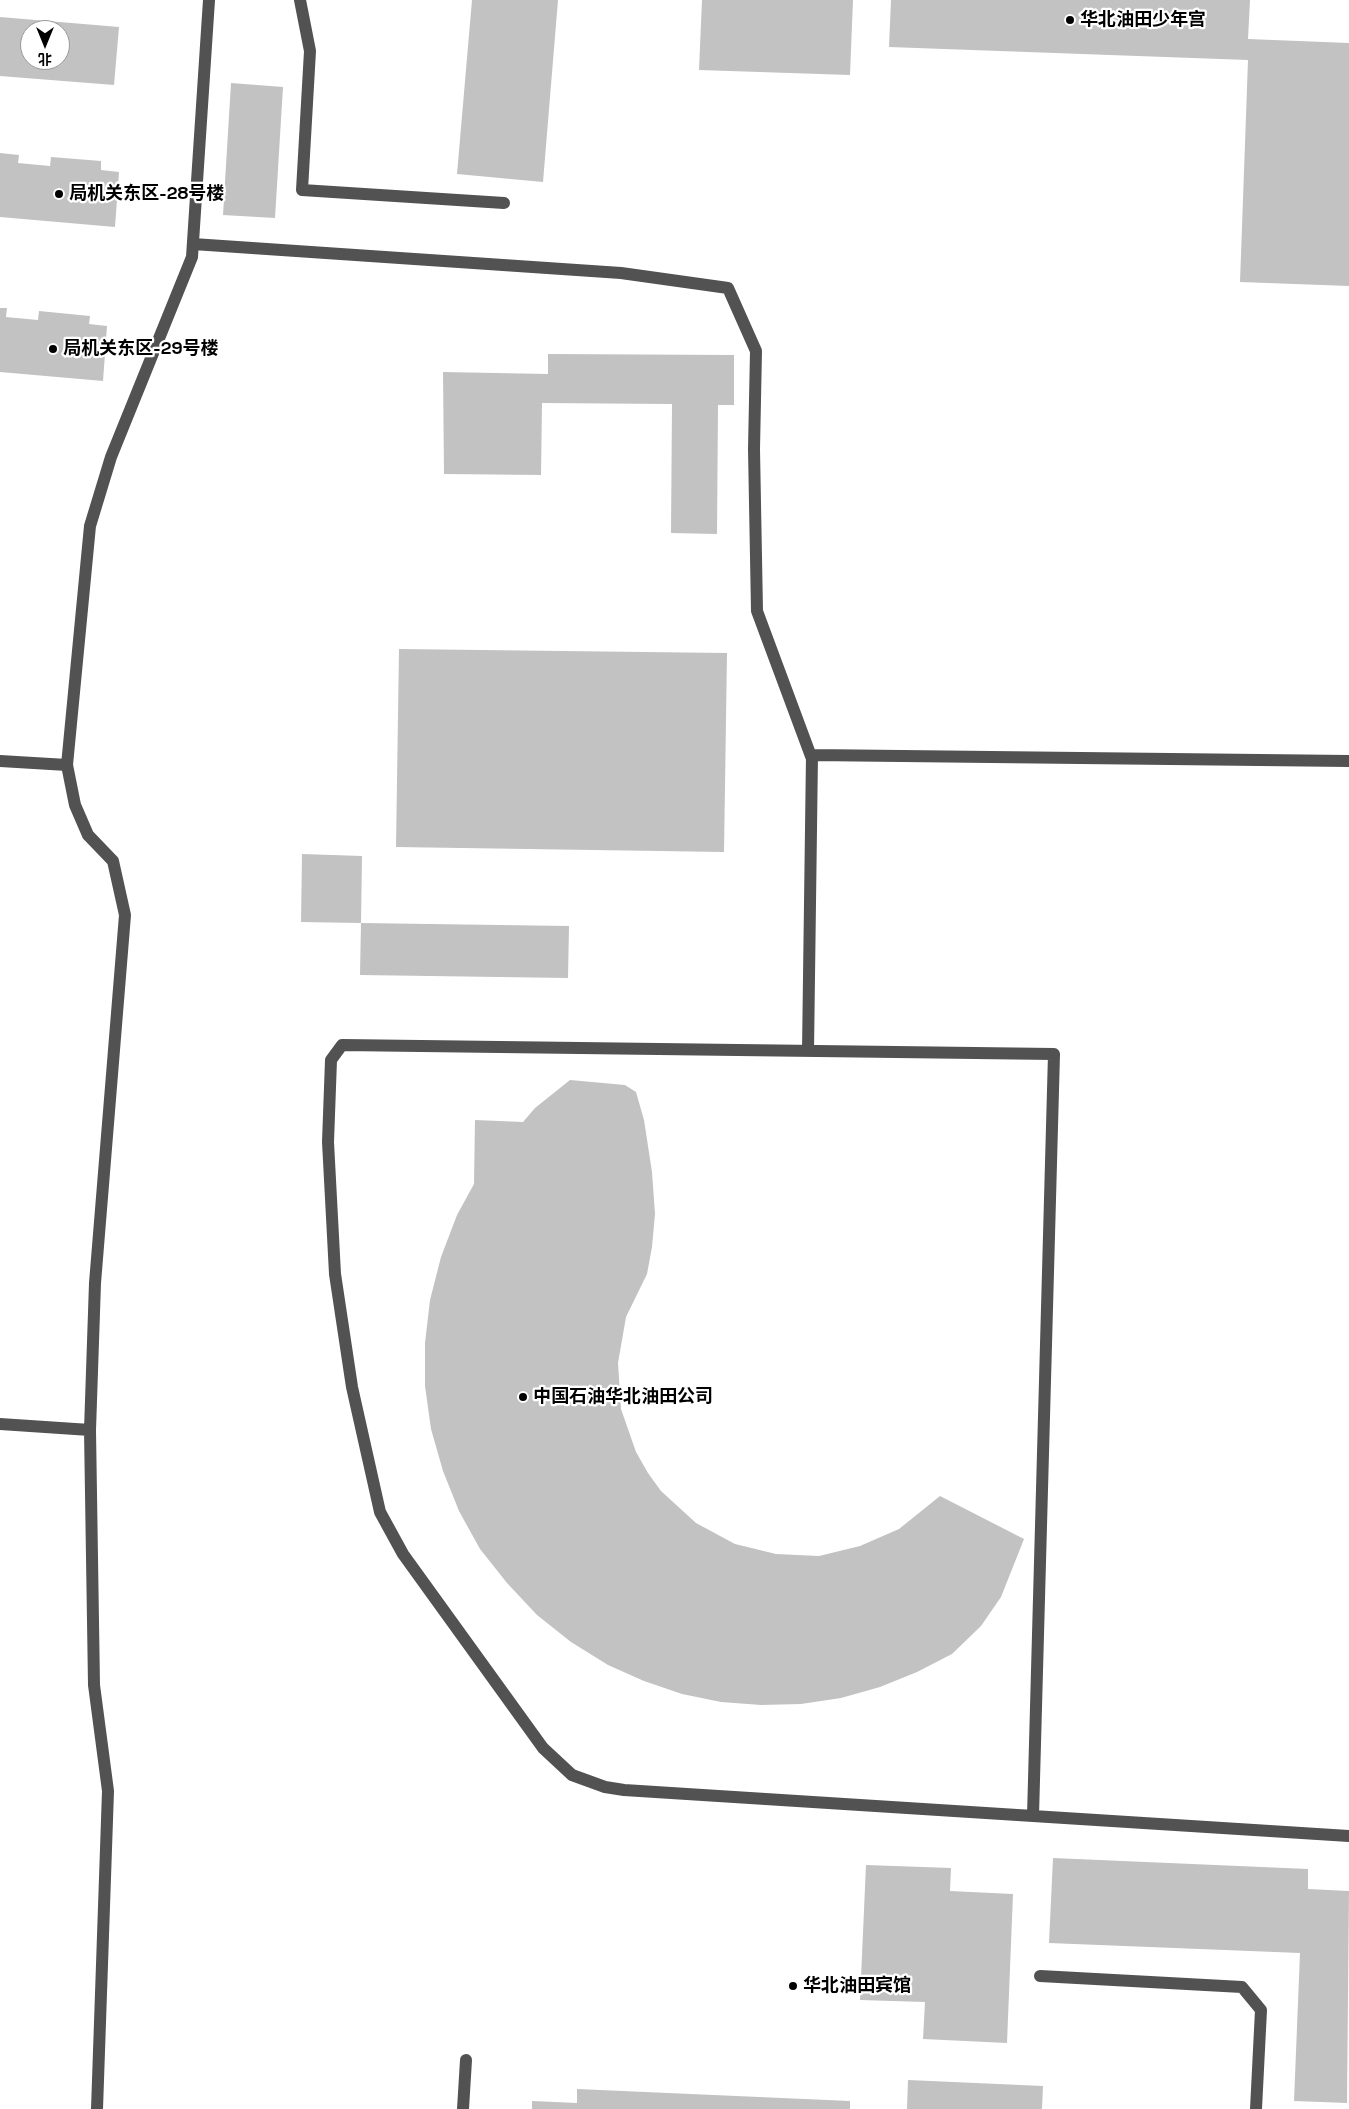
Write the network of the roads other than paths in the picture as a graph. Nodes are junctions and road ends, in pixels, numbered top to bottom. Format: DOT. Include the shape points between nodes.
graph roads {
  1 [pos="209,0"];
  2 [pos="300,0"];
  3 [pos="504,203"];
  4 [pos="193,244"];
  5 [pos="812,759"];
  6 [pos="0,761"];
  7 [pos="1349,761"];
  8 [pos="68,766"];
  9 [pos="808,1051"];
  10 [pos="0,1424"];
  11 [pos="90,1430"];
  12 [pos="1033,1816"];
  13 [pos="1349,1836"];
  14 [pos="1040,1976"];
  15 [pos="466,2060"];
  16 [pos="97,2109"];
  17 [pos="463,2109"];
  18 [pos="1256,2109"];
  1 -- 4 [label="street"];
  2 -- 3 [label="street" via="310,51 302,190"];
  4 -- 5 [label="street" via="621,273 728,288 756,351 757,611"];
  4 -- 8 [label="street" via="192,257 111,457 90,526"];
  5 -- 7 [label="street" via="812,755"];
  5 -- 9 [label="street"];
  6 -- 8 [label="street"];
  8 -- 11 [label="street" via="75,805 88,835 113,861 125,915 96,1283"];
  9 -- 12 [label="street" via="1054,1054"];
  9 -- 12 [label="street" via="342,1045 332,1060 328,1142 335,1274 352,1386 380,1512 403,1554 543,1748 572,1775 605,1788 624,1790"];
  10 -- 11 [label="street"];
  11 -- 16 [label="street" via="94,1685 108,1792"];
  12 -- 13 [label="street"];
  14 -- 18 [label="street" via="1242,1987 1261,2010"];
  15 -- 17 [label="street"];
}
